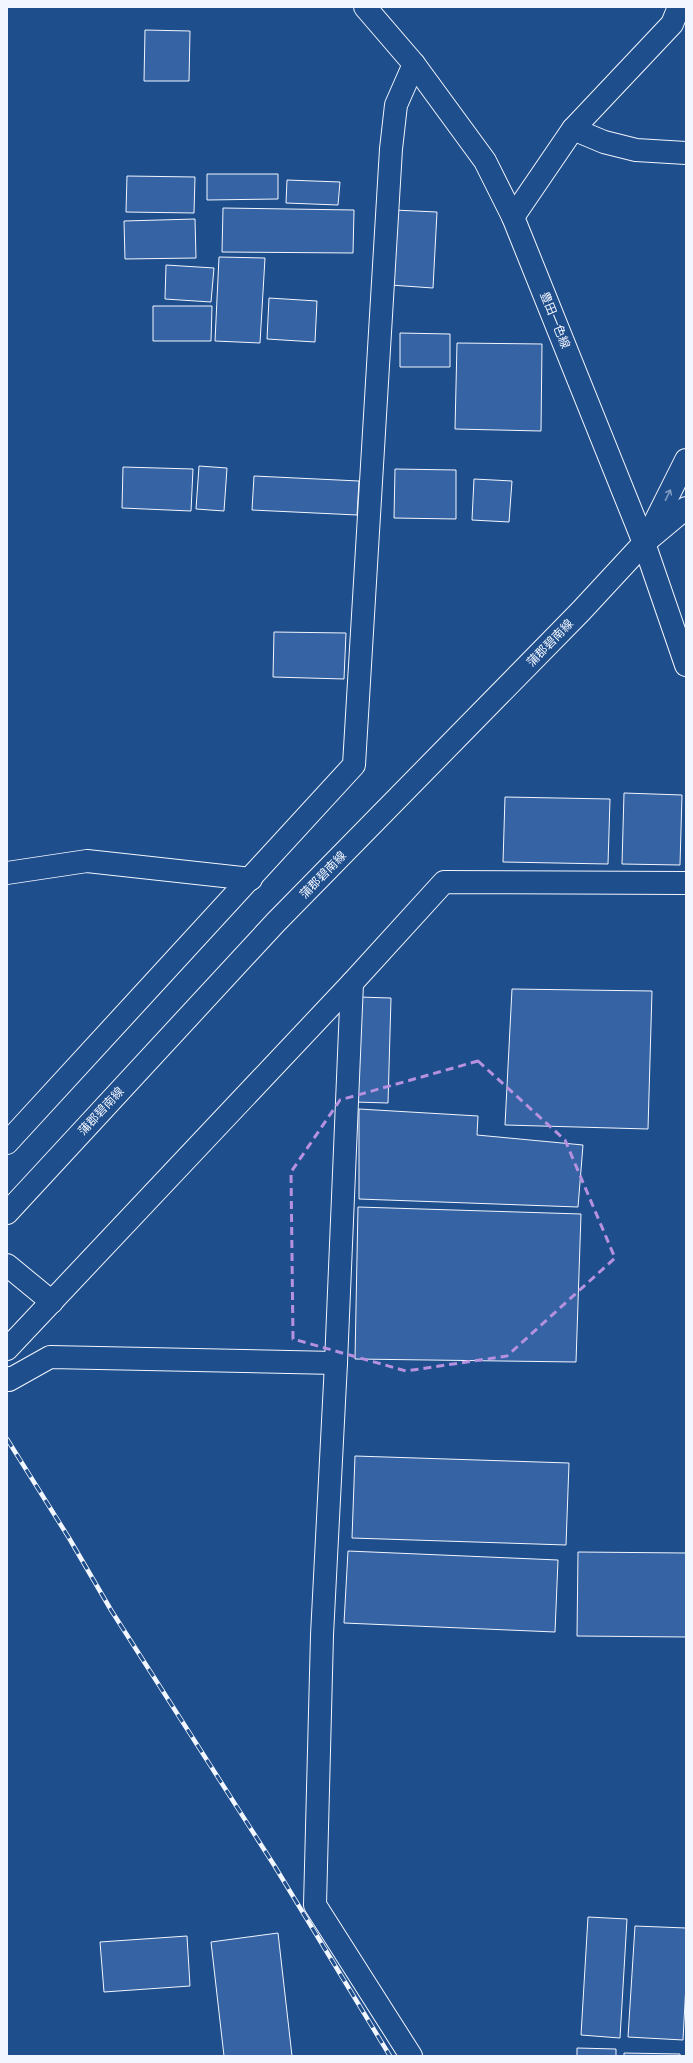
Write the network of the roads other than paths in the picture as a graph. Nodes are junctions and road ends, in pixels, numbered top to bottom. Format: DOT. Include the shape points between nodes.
graph roads {
  1 [pos="679,7"];
  2 [pos="373,9"];
  3 [pos="414,64"];
  4 [pos="572,129"];
  5 [pos="686,153"];
  6 [pos="513,217"];
  7 [pos="686,460"];
  8 [pos="686,508"];
  9 [pos="644,543"];
  10 [pos="686,666"];
  11 [pos="7,873"];
  12 [pos="251,879"];
  13 [pos="686,883"];
  14 [pos="352,983"];
  15 [pos="7,1143"];
  16 [pos="7,1212"];
  17 [pos="7,1265"];
  18 [pos="52,1302"];
  19 [pos="7,1349"];
  20 [pos="336,1363"];
  21 [pos="7,1378"];
  22 [pos="411,2056"];
  1 -- 4 [label="street" via="672,24"];
  2 -- 3 [label="street, 豊田一色線"];
  3 -- 6 [label="street, 豊田一色線" via="485,161"];
  3 -- 12 [label="street" via="396,105 391,149 354,765"];
  4 -- 5 [label="street" via="604,142 636,150"];
  4 -- 6 [label="street"];
  6 -- 9 [label="street, 豊田一色線"];
  9 -- 7 [label="street, 蒲郡碧南線, one-way"];
  8 -- 9 [label="street, 蒲郡碧南線"];
  9 -- 10 [label="street, 豊田一色線"];
  9 -- 16 [label="street, 蒲郡碧南線" via="576,617 276,922"];
  11 -- 12 [label="street" via="87,861"];
  12 -- 15 [label="street"];
  13 -- 14 [label="street" via="444,882"];
  14 -- 18 [label="street"];
  14 -- 20 [label="street"];
  17 -- 18 [label="street"];
  18 -- 19 [label="street"];
  20 -- 21 [label="street" via="50,1356 8,1380"];
  20 -- 22 [label="street" via="322,1635 315,1904"];
}
